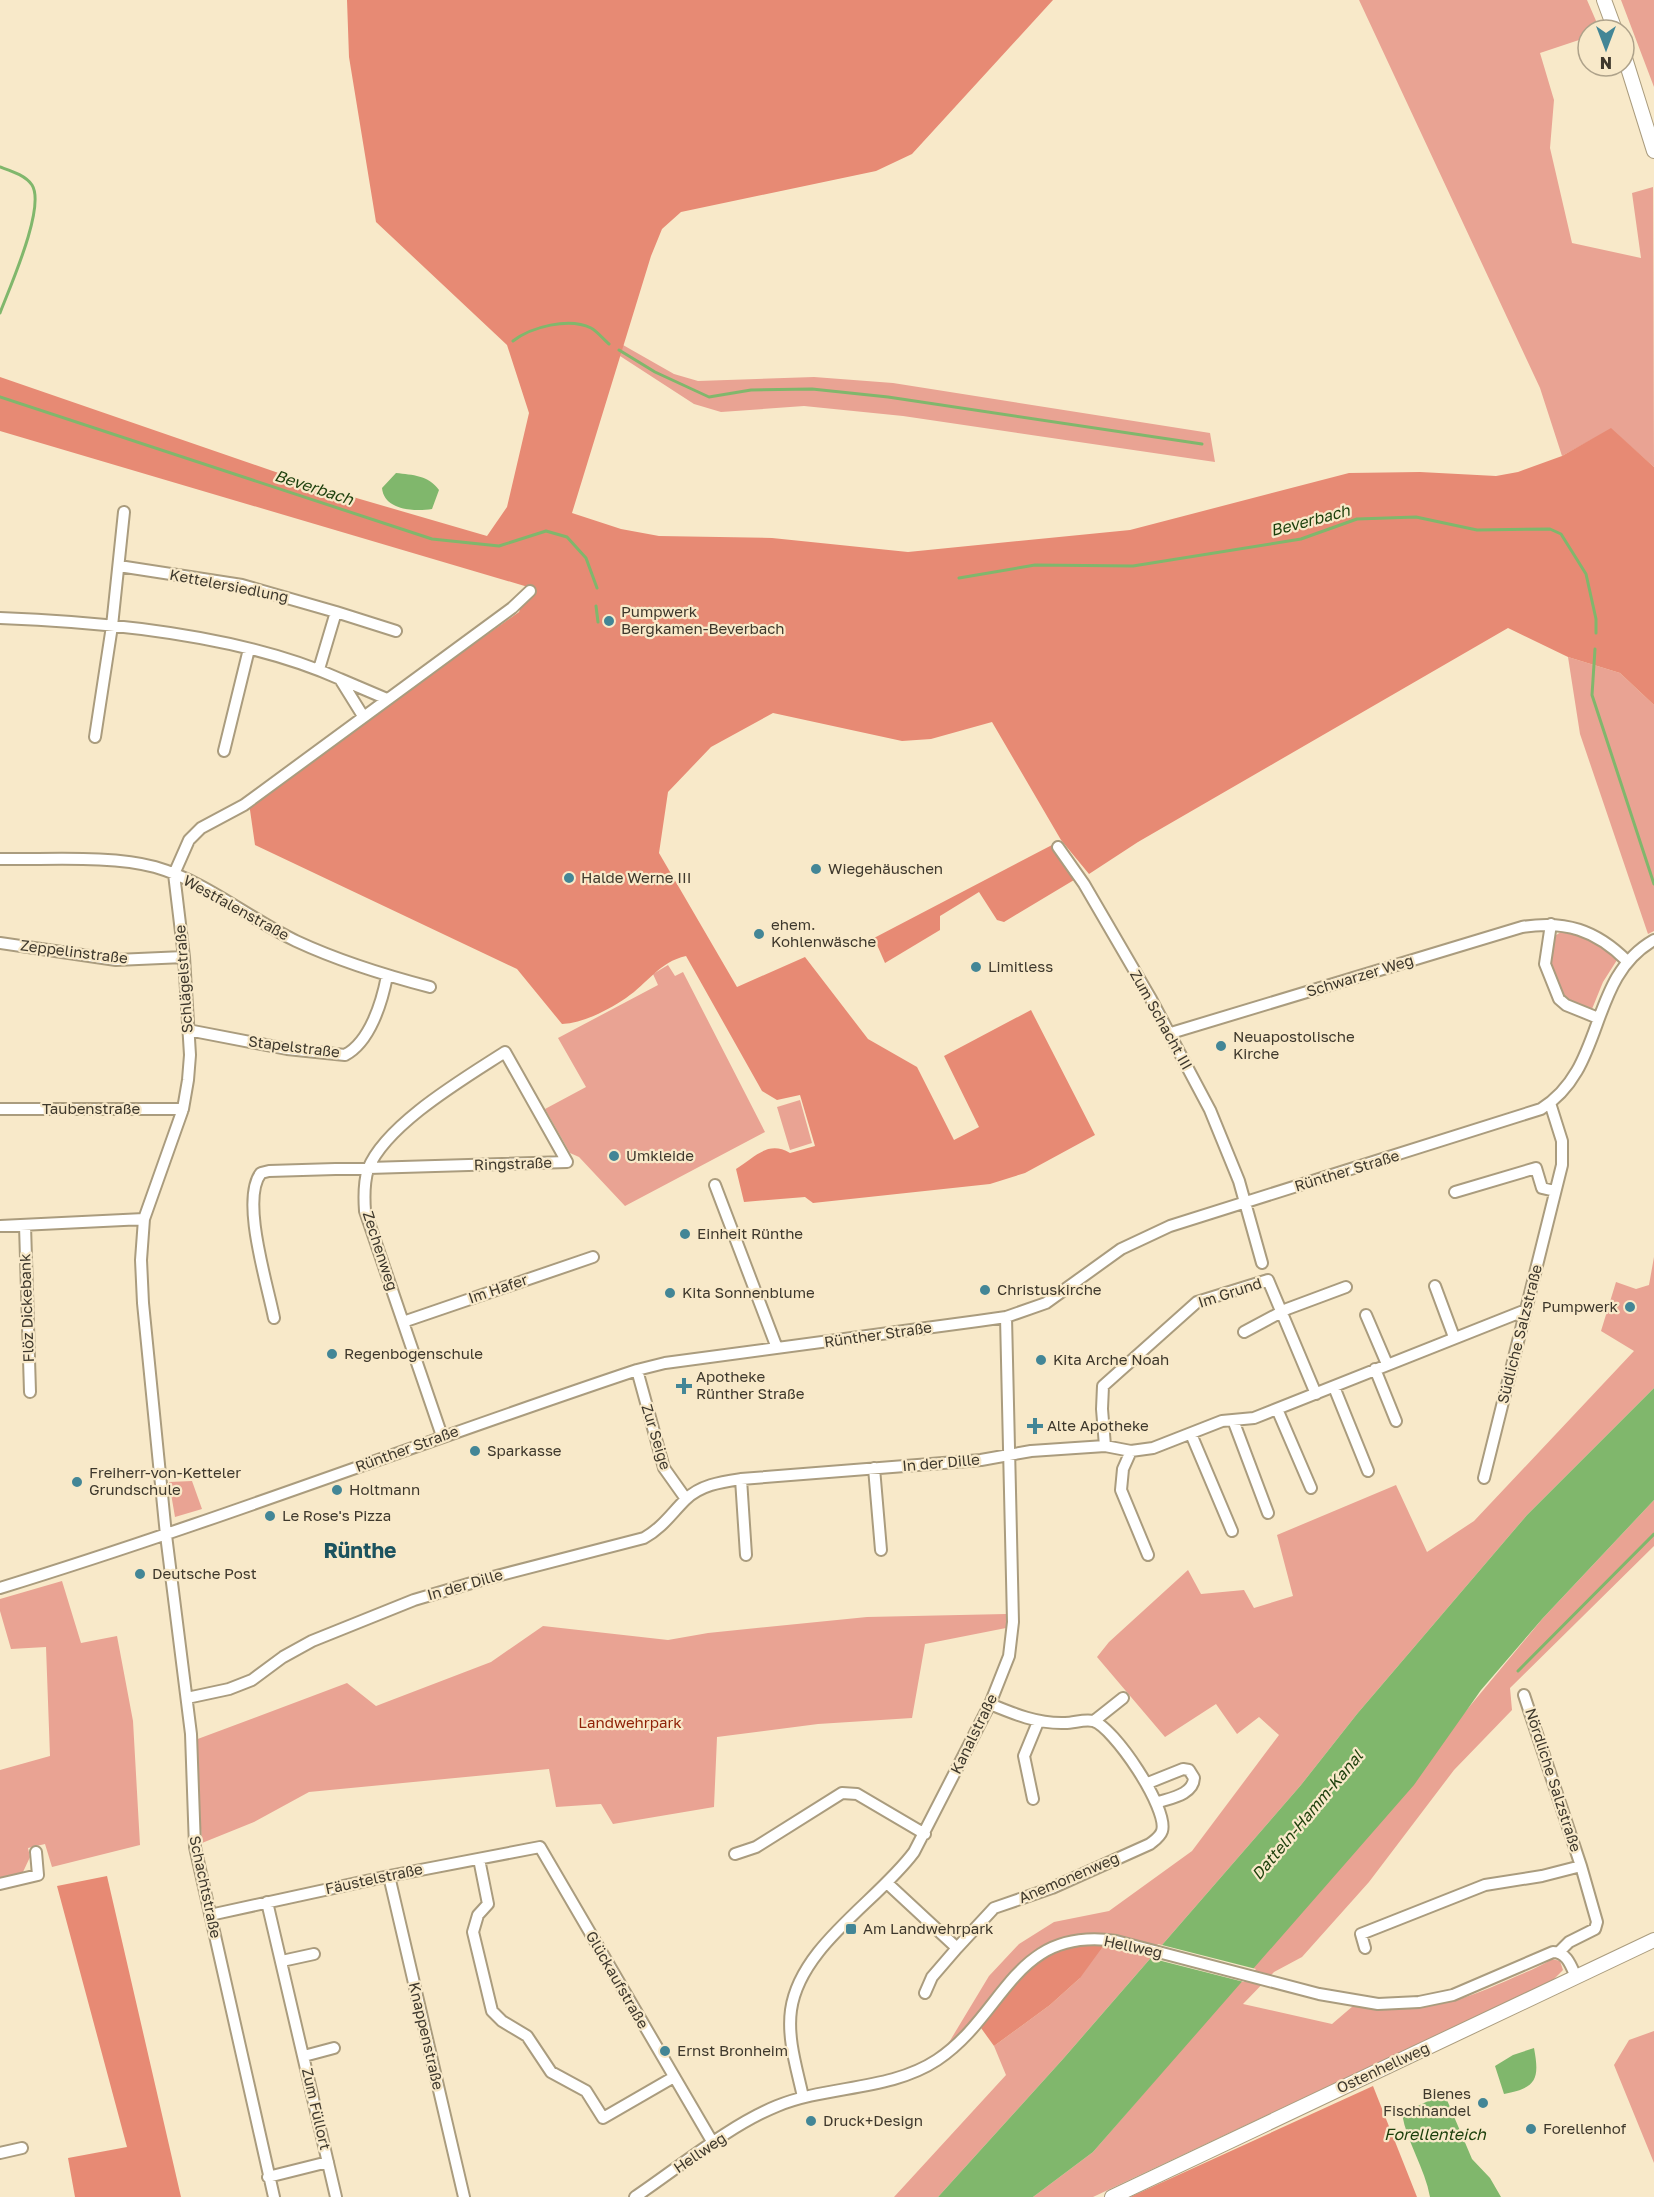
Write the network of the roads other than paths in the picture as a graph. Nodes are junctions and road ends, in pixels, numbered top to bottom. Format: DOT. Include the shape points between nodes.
graph roads {
  1 [pos="1604,0"];
  2 [pos="1611,18"];
  3 [pos="1631,78"];
  4 [pos="1654,151"];
  5 [pos="124,512"];
  6 [pos="119,566"];
  7 [pos="530,591"];
  8 [pos="336,612"];
  9 [pos="0,618"];
  10 [pos="112,626"];
  11 [pos="396,631"];
  12 [pos="249,649"];
  13 [pos="319,669"];
  14 [pos="340,679"];
  15 [pos="387,699"];
  16 [pos="363,716"];
  17 [pos="96,737"];
  18 [pos="224,751"];
  19 [pos="1058,848"];
  20 [pos="0,859"];
  21 [pos="174,874"];
  22 [pos="1551,924"];
  23 [pos="1654,940"];
  24 [pos="0,943"];
  25 [pos="184,957"];
  26 [pos="1627,961"];
  27 [pos="387,976"];
  28 [pos="430,987"];
  29 [pos="1598,1018"];
  30 [pos="188,1030"];
  31 [pos="1171,1033"];
  32 [pos="505,1052"];
  33 [pos="1550,1103"];
  34 [pos="0,1109"];
  35 [pos="183,1109"];
  36 [pos="369,1169"];
  37 [pos="715,1185"];
  38 [pos="1555,1191"];
  39 [pos="1455,1192"];
  40 [pos="1244,1202"];
  41 [pos="144,1219"];
  42 [pos="25,1225"];
  43 [pos="0,1226"];
  44 [pos="593,1257"];
  45 [pos="1262,1263"];
  46 [pos="1435,1286"];
  47 [pos="1346,1287"];
  48 [pos="1526,1310"];
  49 [pos="1281,1314"];
  50 [pos="1366,1315"];
  51 [pos="1006,1317"];
  52 [pos="274,1318"];
  53 [pos="403,1322"];
  54 [pos="1244,1332"];
  55 [pos="1454,1337"];
  56 [pos="777,1348"];
  57 [pos="1387,1364"];
  58 [pos="1375,1369"];
  59 [pos="637,1370"];
  60 [pos="1334,1387"];
  61 [pos="30,1392"];
  62 [pos="1316,1394"];
  63 [pos="1277,1409"];
  64 [pos="1233,1420"];
  65 [pos="1396,1421"];
  66 [pos="1191,1434"];
  67 [pos="441,1436"];
  68 [pos="1105,1446"];
  69 [pos="1131,1451"];
  70 [pos="1007,1457"];
  71 [pos="874,1468"];
  72 [pos="1368,1471"];
  73 [pos="1484,1478"];
  74 [pos="741,1479"];
  75 [pos="1311,1488"];
  76 [pos="686,1499"];
  77 [pos="1268,1513"];
  78 [pos="1232,1531"];
  79 [pos="166,1535"];
  80 [pos="881,1550"];
  81 [pos="746,1555"];
  82 [pos="1148,1555"];
  83 [pos="0,1588"];
  84 [pos="1524,1695"];
  85 [pos="187,1698"];
  86 [pos="1123,1698"];
  87 [pos="990,1704"];
  88 [pos="1094,1721"];
  89 [pos="1038,1722"];
  90 [pos="1148,1783"];
  91 [pos="1033,1799"];
  92 [pos="1156,1803"];
  93 [pos="925,1834"];
  94 [pos="540,1847"];
  95 [pos="36,1852"];
  96 [pos="735,1854"];
  97 [pos="479,1859"];
  98 [pos="1581,1866"];
  99 [pos="389,1876"];
  100 [pos="887,1883"];
  101 [pos="0,1884"];
  102 [pos="267,1902"];
  103 [pos="210,1916"];
  104 [pos="1654,1940"];
  105 [pos="957,1948"];
  106 [pos="1365,1948"];
  107 [pos="1559,1952"];
  108 [pos="314,1954"];
  109 [pos="282,1961"];
  110 [pos="1576,1977"];
  111 [pos="925,1993"];
  112 [pos="334,2048"];
  113 [pos="304,2056"];
  114 [pos="674,2077"];
  115 [pos="803,2097"];
  116 [pos="713,2143"];
  117 [pos="22,2148"];
  118 [pos="0,2153"];
  119 [pos="328,2162"];
  120 [pos="268,2177"];
  121 [pos="274,2197"];
  122 [pos="336,2197"];
  123 [pos="464,2197"];
  124 [pos="635,2197"];
  125 [pos="1112,2197"];
  1 -- 2 [label="main road"];
  3 -- 4 [label="main road"];
  5 -- 6 [label="street"];
  6 -- 8 [label="street, Kettelersiedlung" via="242,585"];
  6 -- 10 [label="street"];
  7 -- 15 [label="street"];
  8 -- 11 [label="street, Kettelersiedlung"];
  8 -- 13 [label="street"];
  9 -- 10 [label="street"];
  10 -- 12 [label="street"];
  10 -- 17 [label="street"];
  12 -- 13 [label="street"];
  12 -- 18 [label="street"];
  13 -- 14 [label="street"];
  14 -- 15 [label="street"];
  14 -- 16 [label="street"];
  15 -- 16 [label="street"];
  16 -- 21 [label="street" via="244,805 201,828 189,840"];
  19 -- 31 [label="street, Zum Schacht III" via="1084,884"];
  20 -- 21 [label="street, Westfalenstraße" via="137,863"];
  21 -- 25 [label="street, Schlägelstraße"];
  21 -- 27 [label="street, Westfalenstraße" via="295,940"];
  22 -- 26 [label="street, Schwarzer Weg" via="1581,928"];
  22 -- 29 [label="street" via="1545,964 1559,999"];
  22 -- 31 [label="street, Schwarzer Weg" via="1522,927"];
  23 -- 26 [label="street, Rünther Straße"];
  24 -- 25 [label="street, Zeppelinstraße" via="116,960"];
  25 -- 30 [label="street, Schlägelstraße"];
  26 -- 29 [label="street, Rünther Straße"];
  27 -- 28 [label="street, Westfalenstraße"];
  27 -- 30 [label="street, Stapelstraße" via="374,1018 357,1045 345,1055 287,1050"];
  29 -- 33 [label="street, Rünther Straße" via="1583,1064"];
  30 -- 35 [label="street, Schlägelstraße" via="188,1080"];
  31 -- 40 [label="street, Zum Schacht III" via="1210,1110"];
  32 -- 36 [label="street, Zechenweg" via="409,1120 384,1143"];
  32 -- 36 [label="street, Ringstraße" via="567,1162"];
  33 -- 38 [label="street, Südliche Salzstraße" via="1562,1141 1562,1165"];
  33 -- 40 [label="street, Rünther Straße" via="1507,1121"];
  34 -- 35 [label="street, Taubenstraße"];
  35 -- 41 [label="street, Schlägelstraße"];
  36 -- 52 [label="street" via="269,1171 256,1179 255,1222"];
  36 -- 53 [label="street, Zechenweg" via="365,1211"];
  37 -- 56 [label="street"];
  38 -- 39 [label="street" via="1542,1188 1536,1168"];
  38 -- 48 [label="street, Südliche Salzstraße"];
  40 -- 45 [label="street, Im Grund"];
  40 -- 51 [label="street, Rünther Straße" via="1143,1237 1046,1304"];
  41 -- 42 [label="street"];
  41 -- 79 [label="street, Schlägelstraße" via="143,1303"];
  42 -- 43 [label="street"];
  42 -- 61 [label="street, Flöz Dickebank"];
  44 -- 53 [label="street, Im Hafer"];
  46 -- 55 [label="street"];
  47 -- 49 [label="street"];
  48 -- 55 [label="street"];
  48 -- 73 [label="street, Südliche Salzstraße"];
  49 -- 54 [label="street"];
  49 -- 62 [label="street, Im Grund"];
  49 -- 68 [label="street, Im Grund" via="1268,1280 1197,1302 1103,1386"];
  50 -- 57 [label="street"];
  51 -- 56 [label="street, Rünther Straße"];
  51 -- 70 [label="street, Kanalstraße"];
  53 -- 67 [label="street, Zechenweg"];
  55 -- 57 [label="street"];
  56 -- 59 [label="street, Rünther Straße"];
  57 -- 58 [label="street"];
  58 -- 60 [label="street"];
  58 -- 65 [label="street"];
  59 -- 67 [label="street, Rünther Straße"];
  59 -- 76 [label="street, Zur Seige" via="664,1468"];
  60 -- 62 [label="street"];
  60 -- 72 [label="street"];
  62 -- 63 [label="street"];
  63 -- 64 [label="street" via="1254,1418"];
  63 -- 75 [label="street"];
  64 -- 66 [label="street"];
  64 -- 77 [label="street"];
  66 -- 69 [label="street" via="1153,1448"];
  66 -- 78 [label="street"];
  67 -- 79 [label="street, Rünther Straße"];
  68 -- 69 [label="street, In der Dille"];
  68 -- 70 [label="street, In der Dille" via="1031,1451"];
  69 -- 82 [label="street" via="1123,1469 1121,1490"];
  70 -- 71 [label="street, In der Dille"];
  70 -- 87 [label="street, Kanalstraße" via="1013,1632 1009,1656"];
  71 -- 74 [label="street, In der Dille"];
  71 -- 80 [label="street"];
  74 -- 76 [label="street, In der Dille" via="710,1485"];
  74 -- 81 [label="street"];
  76 -- 85 [label="street, In der Dille" via="664,1525 644,1538 414,1600 312,1641 252,1680"];
  79 -- 83 [label="street, Rünther Straße"];
  79 -- 85 [label="street, Schachtstraße"];
  84 -- 98 [label="street, Nördliche Salzstraße"];
  85 -- 103 [label="street, Schachtstraße" via="195,1846"];
  86 -- 88 [label="street"];
  87 -- 89 [label="street"];
  87 -- 93 [label="street, Kanalstraße"];
  88 -- 89 [label="street"];
  88 -- 90 [label="street, Anemonenweg"];
  89 -- 91 [label="street" via="1024,1756"];
  90 -- 92 [label="street, Anemonenweg"];
  90 -- 92 [label="street" via="1183,1769 1189,1770 1194,1778 1187,1791"];
  92 -- 105 [label="street, Anemonenweg" via="1162,1821 1158,1838 1052,1888 994,1908"];
  93 -- 96 [label="street" via="857,1794 842,1793 756,1847"];
  93 -- 100 [label="street, Kanalstraße" via="903,1868"];
  94 -- 97 [label="street, Fäustelstraße"];
  94 -- 114 [label="street, Glückaufstraße"];
  95 -- 101 [label="street" via="38,1875"];
  97 -- 99 [label="street, Fäustelstraße"];
  97 -- 114 [label="street" via="488,1904 478,1915 473,1932 490,2005 497,2017 527,2036 551,2072 586,2091 603,2118"];
  98 -- 106 [label="street, Nördliche Salzstraße" via="1485,1885 1360,1934"];
  98 -- 107 [label="street, Nördliche Salzstraße" via="1597,1922 1595,1929 1569,1942"];
  99 -- 102 [label="street, Fäustelstraße"];
  99 -- 123 [label="street, Knappenstraße"];
  100 -- 105 [label="street"];
  100 -- 115 [label="street, Kanalstraße" via="833,1936 802,1977 793,2003 791,2037"];
  102 -- 103 [label="street, Fäustelstraße"];
  102 -- 109 [label="street, Zum Füllort"];
  103 -- 120 [label="street, Schachtstraße"];
  104 -- 110 [label="main road, Ostenhellweg"];
  105 -- 111 [label="street, Anemonenweg" via="932,1977"];
  107 -- 110 [label="street"];
  107 -- 115 [label="street, Hellweg" via="1478,1986 1419,2002 1378,2004 1273,1982 1132,1945 1086,1939 1046,1950 1017,1972 967,2036 925,2068 895,2079"];
  108 -- 109 [label="street"];
  109 -- 113 [label="street, Zum Füllort"];
  110 -- 125 [label="main road, Ostenhellweg"];
  112 -- 113 [label="street, Zum Füllort"];
  113 -- 119 [label="street, Zum Füllort"];
  114 -- 116 [label="street, Glückaufstraße"];
  115 -- 116 [label="street, Hellweg" via="755,2116"];
  116 -- 124 [label="street, Hellweg"];
  117 -- 118 [label="street"];
  119 -- 120 [label="street, Zum Füllort"];
  119 -- 122 [label="street, Zum Füllort"];
  120 -- 121 [label="street, Schachtstraße"];
}
